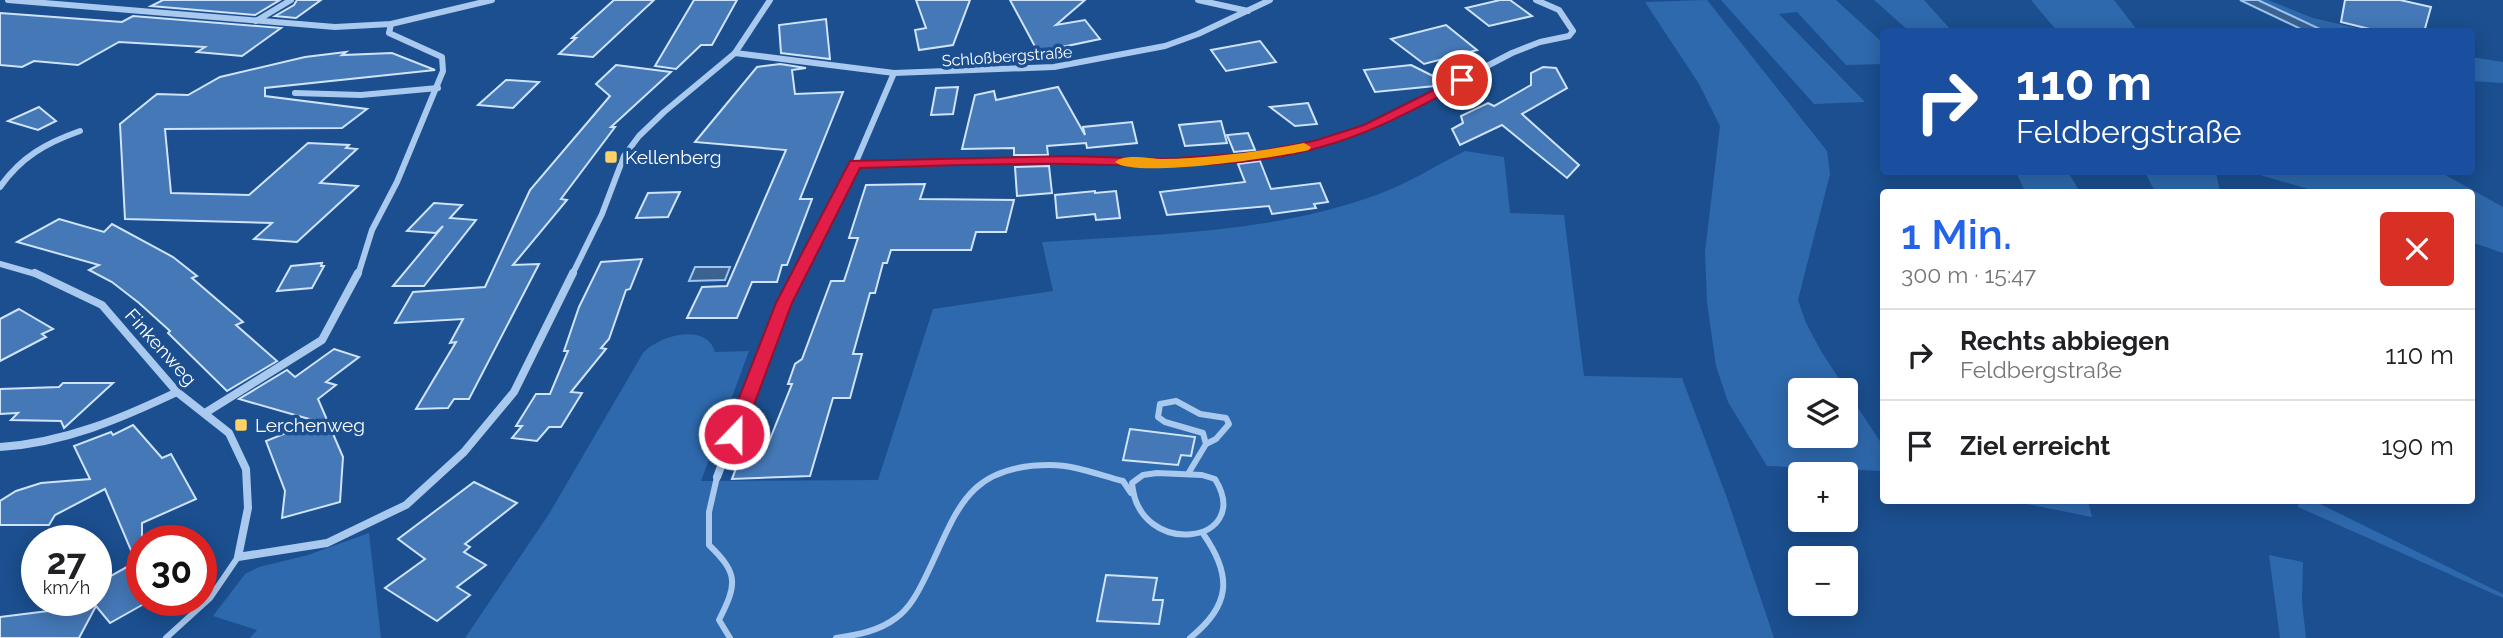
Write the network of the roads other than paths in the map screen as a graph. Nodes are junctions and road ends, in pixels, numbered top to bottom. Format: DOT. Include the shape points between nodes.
graph roads {
  1 [pos="8,0"];
  2 [pos="291,0"];
  3 [pos="492,0"];
  4 [pos="769,0"];
  5 [pos="1198,0"];
  6 [pos="1270,0"];
  7 [pos="1536,0"];
  8 [pos="1249,11"];
  9 [pos="256,21"];
  10 [pos="391,24"];
  11 [pos="735,53"];
  12 [pos="894,73"];
  13 [pos="438,88"];
  14 [pos="295,93"];
  15 [pos="80,131"];
  16 [pos="855,163"];
  17 [pos="0,187"];
  18 [pos="0,264"];
  19 [pos="177,392"];
  20 [pos="205,412"];
  21 [pos="1206,444"];
  22 [pos="0,447"];
  23 [pos="1188,474"];
  24 [pos="717,477"];
  25 [pos="1131,493"];
  26 [pos="1203,535"];
  27 [pos="238,557"];
  28 [pos="166,638"];
  29 [pos="730,638"];
  30 [pos="836,638"];
  31 [pos="1190,638"];
  1 -- 9 [label="street"];
  2 -- 9 [label="street"];
  3 -- 10 [label="street"];
  4 -- 11 [label="street"];
  5 -- 8 [label="street"];
  6 -- 8 [label="street, Schloßbergstraße"];
  7 -- 16 [label="street" via="1566,16 1573,31 1569,36 1512,53 1368,128 1317,144 1251,158 1163,163"];
  8 -- 12 [label="street, Schloßbergstraße" via="1165,46 1078,63 1002,71"];
  9 -- 10 [label="street" via="335,27"];
  10 -- 13 [label="street" via="389,33 442,57"];
  11 -- 12 [label="street, Schloßbergstraße"];
  11 -- 27 [label="street" via="664,112 624,156 602,214 514,392 464,452 406,505 327,542"];
  12 -- 16 [label="street"];
  13 -- 14 [label="street" via="361,95"];
  13 -- 20 [label="street" via="372,230 357,278 322,340"];
  15 -- 17 [label="street" via="38,146"];
  16 -- 24 [label="street" via="784,303"];
  18 -- 19 [label="street, Finkenweg" via="30,271 102,305"];
  19 -- 20 [label="street, Finkenweg"];
  19 -- 22 [label="street" via="87,429 25,447"];
  20 -- 27 [label="street, Finkenweg" via="229,433 246,469 248,508"];
  21 -- 21 [label="lane" via="1203,433 1158,417 1160,404 1176,401 1200,414 1226,418 1227,429"];
  21 -- 23 [label="lane"];
  23 -- 25 [label="lane" via="1143,475 1132,483"];
  23 -- 26 [label="lane" via="1215,479 1223,496 1220,521"];
  24 -- 29 [label="lane" via="709,512 709,545 729,564 735,588 719,620"];
  25 -- 26 [label="lane" via="1144,518 1155,525 1184,536"];
  25 -- 30 [label="lane" via="1123,481 1054,465 1002,471 977,484 956,509 916,596 895,620 873,631"];
  26 -- 31 [label="lane" via="1223,566 1223,604"];
  27 -- 28 [label="lane, Finkenweg" via="210,598"];
}
